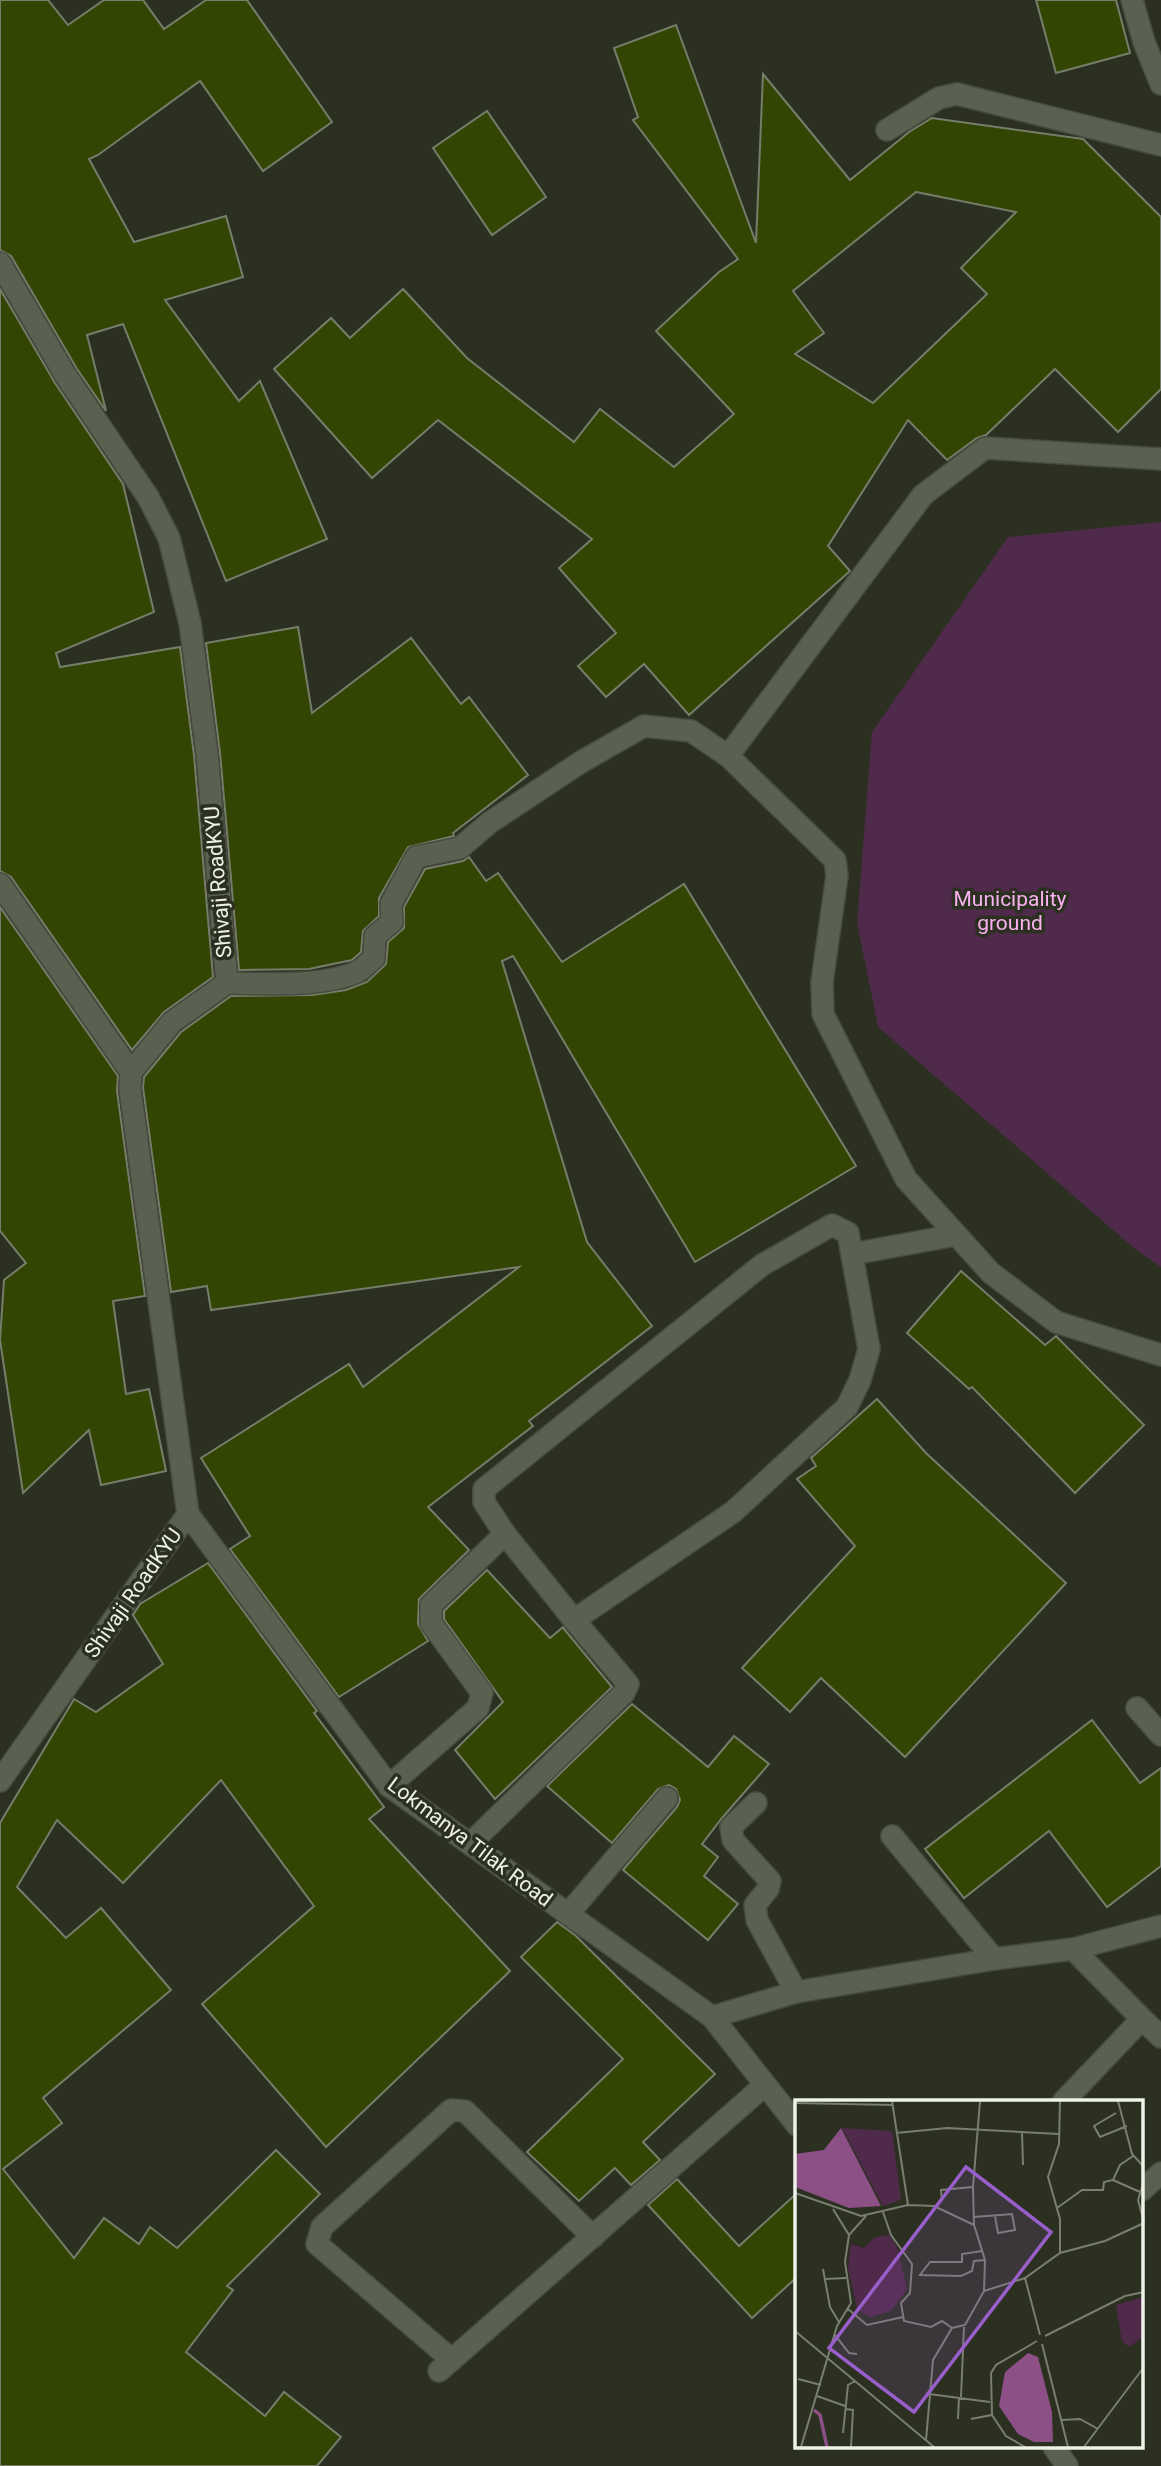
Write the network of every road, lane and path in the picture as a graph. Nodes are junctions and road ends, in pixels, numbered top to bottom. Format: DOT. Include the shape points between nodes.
graph roads {
  1 [pos="1132,0"];
  2 [pos="1161,84"];
  3 [pos="887,130"];
  4 [pos="1161,145"];
  5 [pos="0,263"];
  6 [pos="1161,459"];
  7 [pos="728,756"];
  8 [pos="0,884"];
  9 [pos="227,983"];
  10 [pos="131,1072"];
  11 [pos="956,1235"];
  12 [pos="852,1254"];
  13 [pos="1161,1355"];
  14 [pos="188,1514"];
  15 [pos="505,1534"];
  16 [pos="574,1620"];
  17 [pos="1137,1708"];
  18 [pos="1161,1735"];
  19 [pos="0,1781"];
  20 [pos="389,1786"];
  21 [pos="667,1798"];
  22 [pos="756,1803"];
  23 [pos="892,1836"];
  24 [pos="470,1844"];
  25 [pos="568,1914"];
  26 [pos="1161,1926"];
  27 [pos="1073,1949"];
  28 [pos="994,1959"];
  29 [pos="796,1992"];
  30 [pos="712,2017"];
  31 [pos="1142,2020"];
  32 [pos="1161,2037"];
  33 [pos="765,2085"];
  34 [pos="1065,2100"];
  35 [pos="795,2122"];
  36 [pos="1161,2173"];
  37 [pos="1144,2188"];
  38 [pos="593,2237"];
  39 [pos="1055,2448"];
  40 [pos="1067,2466"];
  1 -- 2 [label="street"];
  3 -- 4 [label="street" via="939,98 957,94"];
  5 -- 9 [label="street, Shivaji RoadKYU" via="66,376 148,497 169,538 190,623"];
  6 -- 7 [label="street" via="985,448 923,495"];
  7 -- 9 [label="street" via="691,731 644,726 570,769 460,848 416,857 391,904 392,922 375,936 374,958 360,971 285,985"];
  7 -- 11 [label="street" via="835,860 838,876 822,982 823,1014 906,1179"];
  8 -- 10 [label="street"];
  9 -- 10 [label="street, Shivaji RoadKYU" via="172,1022"];
  10 -- 14 [label="street, Shivaji RoadKYU"];
  11 -- 12 [label="street"];
  11 -- 13 [label="street" via="991,1273 1056,1322"];
  12 -- 15 [label="street" via="848,1233 832,1225 762,1265 516,1463 484,1489 484,1502"];
  12 -- 16 [label="street" via="869,1349 847,1407 733,1511"];
  14 -- 19 [label="street, Shivaji RoadKYU"];
  14 -- 20 [label="street, Lokmanya Tilak Road"];
  15 -- 16 [label="street"];
  15 -- 20 [label="street" via="431,1605 431,1623 482,1693 478,1708"];
  16 -- 24 [label="street" via="628,1684 624,1693"];
  17 -- 18 [label="street"];
  20 -- 24 [label="street, Lokmanya Tilak Road"];
  21 -- 25 [label="street"];
  22 -- 29 [label="street" via="731,1827 733,1840 769,1881 755,1905 757,1920"];
  23 -- 28 [label="street"];
  24 -- 25 [label="street, Lokmanya Tilak Road"];
  25 -- 30 [label="street, Lokmanya Tilak Road"];
  26 -- 27 [label="street"];
  27 -- 28 [label="street"];
  27 -- 31 [label="street"];
  28 -- 29 [label="street"];
  29 -- 30 [label="street"];
  30 -- 33 [label="street, Lokmanya Tilak Road"];
  31 -- 32 [label="street"];
  31 -- 34 [label="street"];
  33 -- 35 [label="street, Lokmanya Tilak Road"];
  33 -- 38 [label="street"];
  36 -- 37 [label="street"];
  38 -- 38 [label="street" via="446,2365 317,2245 322,2227 451,2110 465,2111"];
  39 -- 40 [label="street"];
}
